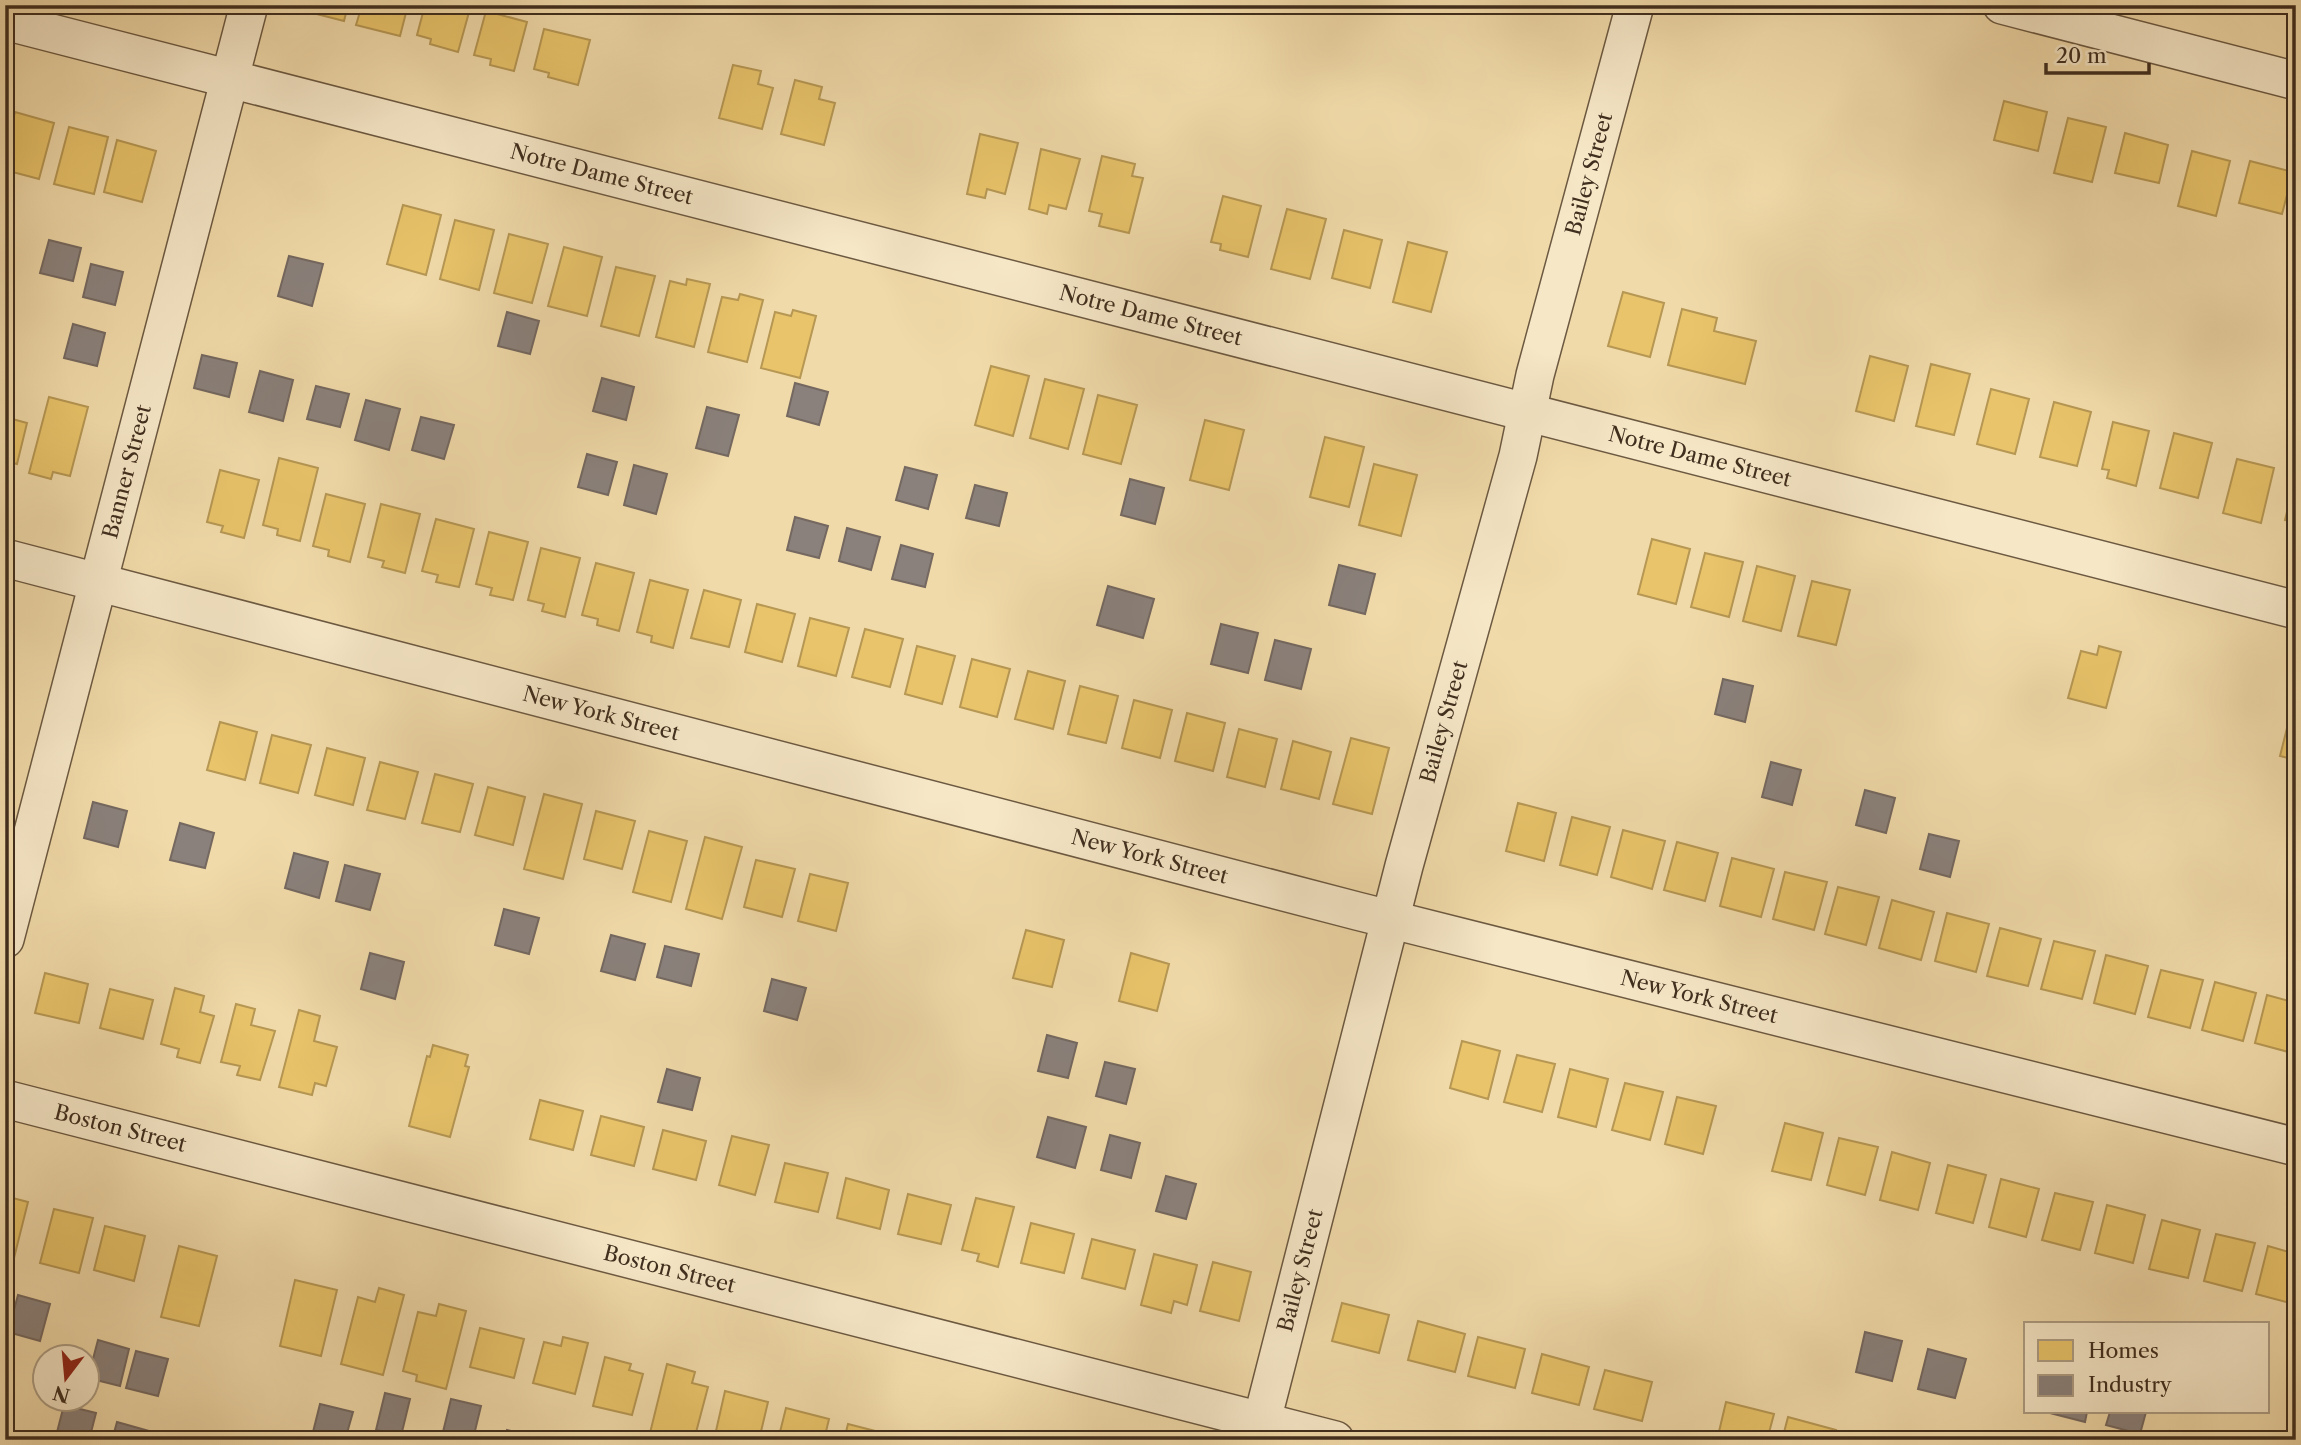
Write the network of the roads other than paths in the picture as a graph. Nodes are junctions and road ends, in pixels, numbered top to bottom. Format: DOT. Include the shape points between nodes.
graph roads {
  1 [pos="249,5"];
  2 [pos="1635,5"];
  3 [pos="2002,5"];
  4 [pos="5,21"];
  5 [pos="230,79"];
  6 [pos="2296,81"];
  7 [pos="1529,414"];
  8 [pos="5,558"];
  9 [pos="98,582"];
  10 [pos="2296,610"];
  11 [pos="1391,918"];
  12 [pos="5,939"];
  13 [pos="5,1099"];
  14 [pos="2296,1147"];
  15 [pos="1259,1431"];
  16 [pos="1335,1440"];
  1 -- 5 [label="street, Banner Street"];
  2 -- 7 [label="street, Bailey Street" via="1535,375"];
  3 -- 6 [label="street"];
  4 -- 5 [label="street, Notre Dame Street"];
  5 -- 7 [label="street, Notre Dame Street"];
  5 -- 9 [label="street, Banner Street"];
  7 -- 10 [label="street, Notre Dame Street"];
  7 -- 11 [label="street, Bailey Street"];
  8 -- 9 [label="street, New York Street"];
  9 -- 11 [label="street, New York Street"];
  9 -- 12 [label="street, Banner Street"];
  11 -- 14 [label="street, New York Street"];
  11 -- 15 [label="street, Bailey Street"];
  13 -- 15 [label="street, Boston Street"];
  15 -- 16 [label="street, Boston Street"];
}
